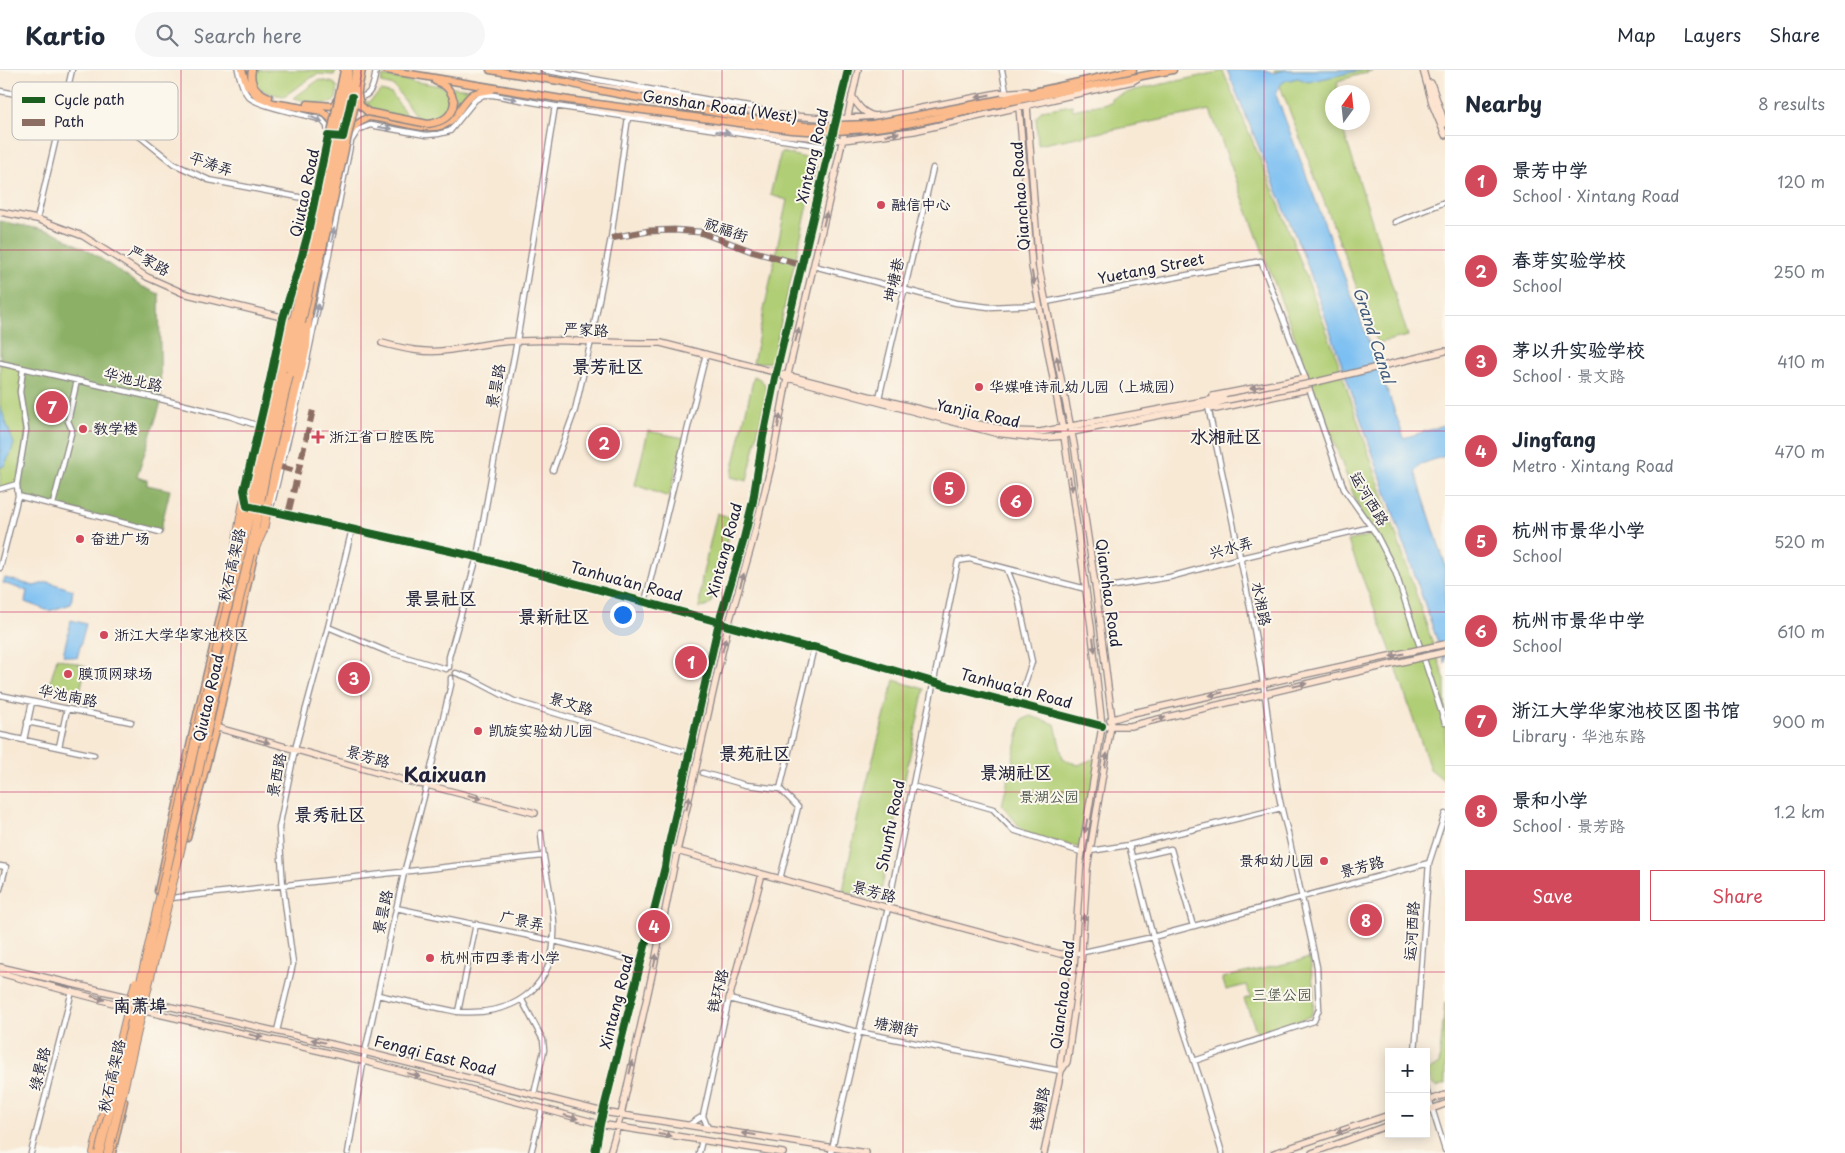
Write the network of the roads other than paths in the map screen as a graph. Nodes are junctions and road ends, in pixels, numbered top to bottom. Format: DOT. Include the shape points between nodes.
graph roads {
  1 [pos="238,70"];
  2 [pos="242,70"];
  3 [pos="252,70"];
  4 [pos="342,70"];
  5 [pos="348,70"];
  6 [pos="356,70"];
  7 [pos="362,70"];
  8 [pos="376,70"];
  9 [pos="386,70"];
  10 [pos="490,70"];
  11 [pos="543,70"];
  12 [pos="848,70"];
  13 [pos="858,70"];
  14 [pos="1002,70"];
  15 [pos="1133,70"];
  16 [pos="1173,70"];
  17 [pos="1425,70"];
  18 [pos="424,76"];
  19 [pos="1139,77"];
  20 [pos="564,82"];
  21 [pos="498,89"];
  22 [pos="1032,91"];
  23 [pos="1006,92"];
  24 [pos="355,95"];
  25 [pos="339,96"];
  26 [pos="852,96"];
  27 [pos="568,100"];
  28 [pos="1002,101"];
  29 [pos="555,106"];
  30 [pos="1027,106"];
  31 [pos="1019,107"];
  32 [pos="776,114"];
  33 [pos="628,117"];
  34 [pos="876,117"];
  35 [pos="836,119"];
  36 [pos="847,119"];
  37 [pos="1445,124"];
  38 [pos="330,134"];
  39 [pos="1445,135"];
  40 [pos="347,138"];
  41 [pos="831,139"];
  42 [pos="55,140"];
  43 [pos="144,140"];
  44 [pos="843,140"];
  45 [pos="830,147"];
  46 [pos="933,168"];
  47 [pos="314,200"];
  48 [pos="1445,202"];
  49 [pos="0,212"];
  50 [pos="37,219"];
  51 [pos="1395,222"];
  52 [pos="611,238"];
  53 [pos="328,259"];
  54 [pos="1261,261"];
  55 [pos="803,265"];
  56 [pos="814,266"];
  57 [pos="316,280"];
  58 [pos="904,290"];
  59 [pos="1046,302"];
  60 [pos="1038,305"];
  61 [pos="308,316"];
  62 [pos="286,318"];
  63 [pos="518,341"];
  64 [pos="591,341"];
  65 [pos="382,343"];
  66 [pos="1445,351"];
  67 [pos="706,354"];
  68 [pos="0,363"];
  69 [pos="23,368"];
  70 [pos="776,373"];
  71 [pos="787,376"];
  72 [pos="1305,378"];
  73 [pos="76,380"];
  74 [pos="1309,389"];
  75 [pos="879,398"];
  76 [pos="1227,400"];
  77 [pos="1198,403"];
  78 [pos="1208,406"];
  79 [pos="259,426"];
  80 [pos="1062,429"];
  81 [pos="1071,430"];
  82 [pos="1064,436"];
  83 [pos="553,470"];
  84 [pos="17,484"];
  85 [pos="0,489"];
  86 [pos="18,496"];
  87 [pos="53,504"];
  88 [pos="246,506"];
  89 [pos="267,511"];
  90 [pos="1371,527"];
  91 [pos="352,528"];
  92 [pos="160,532"];
  93 [pos="477,556"];
  94 [pos="1240,558"];
  95 [pos="0,568"];
  96 [pos="1006,569"];
  97 [pos="246,570"];
  98 [pos="1086,589"];
  99 [pos="1096,589"];
  100 [pos="231,593"];
  101 [pos="645,602"];
  102 [pos="719,622"];
  103 [pos="728,626"];
  104 [pos="328,627"];
  105 [pos="1445,644"];
  106 [pos="814,647"];
  107 [pos="1445,652"];
  108 [pos="448,668"];
  109 [pos="456,673"];
  110 [pos="451,678"];
  111 [pos="933,680"];
  112 [pos="1264,684"];
  113 [pos="1264,693"];
  114 [pos="0,695"];
  115 [pos="32,702"];
  116 [pos="1018,704"];
  117 [pos="67,709"];
  118 [pos="27,722"];
  119 [pos="131,722"];
  120 [pos="195,722"];
  121 [pos="1111,722"];
  122 [pos="1445,723"];
  123 [pos="1102,726"];
  124 [pos="216,728"];
  125 [pos="63,729"];
  126 [pos="0,735"];
  127 [pos="24,740"];
  128 [pos="59,747"];
  129 [pos="295,750"];
  130 [pos="682,752"];
  131 [pos="94,755"];
  132 [pos="703,773"];
  133 [pos="427,784"];
  134 [pos="912,786"];
  135 [pos="780,788"];
  136 [pos="1281,808"];
  137 [pos="535,813"];
  138 [pos="1445,814"];
  139 [pos="541,833"];
  140 [pos="1129,845"];
  141 [pos="668,848"];
  142 [pos="677,850"];
  143 [pos="1090,851"];
  144 [pos="1081,852"];
  145 [pos="542,856"];
  146 [pos="1132,858"];
  147 [pos="1429,863"];
  148 [pos="0,866"];
  149 [pos="404,872"];
  150 [pos="762,874"];
  151 [pos="780,879"];
  152 [pos="283,887"];
  153 [pos="0,889"];
  154 [pos="1302,896"];
  155 [pos="170,898"];
  156 [pos="396,908"];
  157 [pos="888,908"];
  158 [pos="476,924"];
  159 [pos="1193,926"];
  160 [pos="1153,937"];
  161 [pos="554,941"];
  162 [pos="1083,952"];
  163 [pos="1075,953"];
  164 [pos="641,962"];
  165 [pos="0,967"];
  166 [pos="0,973"];
  167 [pos="72,991"];
  168 [pos="378,995"];
  169 [pos="134,998"];
  170 [pos="729,999"];
  171 [pos="522,1000"];
  172 [pos="146,1001"];
  173 [pos="132,1008"];
  174 [pos="144,1010"];
  175 [pos="458,1012"];
  176 [pos="277,1031"];
  177 [pos="858,1032"];
  178 [pos="1415,1048"];
  179 [pos="366,1052"];
  180 [pos="364,1061"];
  181 [pos="1194,1061"];
  182 [pos="1061,1071"];
  183 [pos="534,1094"];
  184 [pos="1445,1095"];
  185 [pos="1430,1100"];
  186 [pos="1445,1104"];
  187 [pos="542,1109"];
  188 [pos="1430,1109"];
  189 [pos="603,1112"];
  190 [pos="1430,1112"];
  191 [pos="621,1115"];
  192 [pos="704,1116"];
  193 [pos="1385,1116"];
  194 [pos="600,1124"];
  195 [pos="689,1125"];
  196 [pos="1385,1126"];
  197 [pos="616,1128"];
  198 [pos="708,1128"];
  199 [pos="702,1140"];
  200 [pos="832,1150"];
  201 [pos="1445,1150"];
  202 [pos="31,1153"];
  203 [pos="97,1153"];
  204 [pos="111,1153"];
  205 [pos="348,1153"];
  206 [pos="531,1153"];
  207 [pos="594,1153"];
  208 [pos="610,1153"];
  209 [pos="699,1153"];
  210 [pos="783,1153"];
  211 [pos="866,1153"];
  212 [pos="1044,1153"];
  213 [pos="1222,1153"];
  214 [pos="1274,1153"];
  215 [pos="1312,1153"];
  1 -- 38 [label="street, one-way" via="249,98 259,104 322,120"];
  2 -- 38 [label="main road, bridge" via="247,85 257,96 322,111 331,119"];
  3 -- 25 [label="main road" via="253,86 274,98 333,106"];
  4 -- 24 [label="street" via="338,84 340,90"];
  4 -- 25 [label="main road, Qiutao Road, bridge"];
  5 -- 100 [label="highway, 秋石高架路, bridge" via="342,112"];
  6 -- 97 [label="highway, 秋石高架路, bridge"];
  7 -- 24 [label="main road, Qiutao Road"];
  8 -- 24 [label="street" via="368,95 362,98"];
  9 -- 18 [label="main road, Genshan Road (West)"];
  10 -- 20 [label="main road, Genshan Road (West)"];
  11 -- 32 [label="street"];
  12 -- 35 [label="main road, Xintang Road"];
  13 -- 26 [label="main road, Xintang Road"];
  14 -- 23 [label="street"];
  15 -- 22 [label="main road, Genshan Road (West)"];
  16 -- 19 [label="main road, Genshan Road (West)"];
  17 -- 37 [label="main road"];
  17 -- 39 [label="main road" via="1433,106"];
  18 -- 21 [label="main road, Genshan Road (West)"];
  18 -- 24 [label="main road, bridge" via="445,85 454,101 448,117 436,123 368,112"];
  19 -- 28 [label="main road, Genshan Road (West)"];
  19 -- 30 [label="main road, Genshan Road (West)"];
  20 -- 28 [label="main road, Genshan Road (West), bridge" via="740,117 806,126 872,124"];
  20 -- 32 [label="main road, Genshan Road (West), bridge" via="651,93 750,113"];
  21 -- 27 [label="main road, Genshan Road (West)"];
  21 -- 40 [label="main road, bridge" via="473,95 445,124 429,127 368,117 356,125"];
  22 -- 23 [label="main road, Genshan Road (West)"];
  22 -- 28 [label="main road, Genshan Road (West)"];
  23 -- 34 [label="main road, Genshan Road (West), one-way"];
  24 -- 40 [label="main road, Qiutao Road, bridge"];
  25 -- 38 [label="main road, Qiutao Road, bridge"];
  26 -- 34 [label="main road" via="861,109"];
  26 -- 36 [label="main road, Xintang Road"];
  27 -- 28 [label="main road, Genshan Road (West), bridge" via="824,132 898,126"];
  27 -- 41 [label="main road, Genshan Road (West), bridge" via="619,112"];
  29 -- 33 [label="street"];
  40 -- 29 [label="street, one-way" via="370,126 426,134 450,131 475,100 483,95"];
  29 -- 63 [label="street, 景昙路"];
  30 -- 31 [label="main road, Genshan Road (West)"];
  30 -- 59 [label="main road, Qianchao Road" via="1038,261"];
  44 -- 31 [label="main road, Genshan Road (West), one-way" via="914,131"];
  31 -- 60 [label="main road, Qianchao Road, one-way"];
  32 -- 35 [label="main road, Genshan Road (West)"];
  33 -- 45 [label="street, one-way"];
  33 -- 52 [label="street"];
  34 -- 36 [label="main road, Genshan Road (West)"];
  35 -- 36 [label="main road, Genshan Road (West)"];
  35 -- 41 [label="main road, Xintang Road"];
  36 -- 44 [label="main road, Xintang Road"];
  38 -- 40 [label="street"];
  38 -- 47 [label="street"];
  38 -- 62 [label="main road, Qiutao Road, bridge" via="307,251"];
  53 -- 40 [label="street, one-way"];
  40 -- 57 [label="main road, Qiutao Road, bridge"];
  41 -- 44 [label="main road, Genshan Road (West)"];
  41 -- 45 [label="main road, Xintang Road"];
  42 -- 50 [label="street"];
  43 -- 47 [label="street, 平涛弄" via="174,164 209,180"];
  56 -- 44 [label="main road, Xintang Road, one-way"];
  45 -- 55 [label="main road, Xintang Road"];
  46 -- 58 [label="street, 坤塘巷"];
  47 -- 62 [label="street"];
  48 -- 51 [label="street"];
  49 -- 50 [label="main road, 严家路"];
  50 -- 62 [label="main road, 严家路" via="83,236 147,277 169,287 207,300"];
  52 -- 55 [label="street, 祝福街" via="657,231 700,232 751,251"];
  52 -- 64 [label="street"];
  53 -- 57 [label="street"];
  89 -- 53 [label="street, one-way" via="301,388"];
  54 -- 59 [label="street, Yuetang Street"];
  54 -- 72 [label="street, 运河西路"];
  55 -- 70 [label="main road, Xintang Road"];
  56 -- 58 [label="street"];
  71 -- 56 [label="main road, Xintang Road, one-way"];
  57 -- 61 [label="main road, Qiutao Road"];
  58 -- 60 [label="street" via="977,307"];
  58 -- 75 [label="street, 坤塘巷"];
  81 -- 59 [label="main road, Qianchao Road, one-way"];
  60 -- 80 [label="main road, Qianchao Road"];
  61 -- 89 [label="main road, Qiutao Road" via="271,470"];
  61 -- 97 [label="highway, bridge" via="306,347 263,530"];
  62 -- 79 [label="street"];
  62 -- 88 [label="main road, Qiutao Road"];
  62 -- 100 [label="highway, bridge" via="238,528"];
  63 -- 64 [label="main road, 严家路"];
  63 -- 65 [label="main road, 严家路" via="449,351 397,348"];
  63 -- 93 [label="street, 景昙路"];
  64 -- 67 [label="main road, 严家路" via="619,344 661,342"];
  64 -- 83 [label="street" via="575,410"];
  66 -- 76 [label="main road, Yanjia Road, bridge"];
  67 -- 70 [label="main road, 严家路"];
  67 -- 101 [label="street"];
  68 -- 69 [label="street, 华池北路"];
  69 -- 73 [label="street, 华池北路"];
  69 -- 84 [label="street" via="20,392 26,430"];
  70 -- 71 [label="main road, 严家路"];
  70 -- 102 [label="main road, Xintang Road" via="753,502"];
  71 -- 75 [label="main road, Yanjia Road"];
  71 -- 82 [label="main road, Yanjia Road" via="995,433 1039,438"];
  103 -- 71 [label="main road, Xintang Road, one-way" via="762,506"];
  72 -- 74 [label="street, 运河西路"];
  72 -- 77 [label="main road, Yanjia Road, one-way" via="1204,398"];
  73 -- 79 [label="street, 华池北路"];
  73 -- 87 [label="street" via="68,421 72,430"];
  74 -- 78 [label="main road, Yanjia Road" via="1216,409"];
  74 -- 90 [label="street, 运河西路" via="1344,489"];
  75 -- 80 [label="main road, Yanjia Road" via="993,428 1034,432"];
  76 -- 77 [label="main road, Yanjia Road" via="1220,398"];
  76 -- 78 [label="main road, Yanjia Road"];
  77 -- 81 [label="main road, Yanjia Road"];
  78 -- 81 [label="main road, Yanjia Road"];
  78 -- 94 [label="street, 水湘路"];
  79 -- 88 [label="street" via="244,490"];
  80 -- 81 [label="main road, Yanjia Road"];
  80 -- 82 [label="main road, Qianchao Road"];
  81 -- 82 [label="main road, Yanjia Road"];
  81 -- 99 [label="main road, Qianchao Road"];
  82 -- 98 [label="main road, Qianchao Road, one-way"];
  84 -- 85 [label="street"];
  84 -- 86 [label="street"];
  86 -- 87 [label="street"];
  86 -- 95 [label="street"];
  87 -- 92 [label="street"];
  88 -- 89 [label="main road, Tanhua'an Road"];
  88 -- 120 [label="main road, Qiutao Road"];
  89 -- 91 [label="main road, Tanhua'an Road"];
  89 -- 124 [label="main road, Qiutao Road"];
  90 -- 94 [label="street, 兴水弄"];
  90 -- 122 [label="street, 运河西路" via="1394,571"];
  91 -- 93 [label="main road, Tanhua'an Road"];
  91 -- 104 [label="street, 景西路"];
  93 -- 101 [label="main road, Tanhua'an Road"];
  93 -- 108 [label="street, 景昙路"];
  94 -- 99 [label="street, 兴水弄" via="1170,577"];
  94 -- 112 [label="street, 水湘路"];
  96 -- 98 [label="street"];
  96 -- 111 [label="street, Shunfu Road" via="970,558 958,561"];
  96 -- 116 [label="street" via="1018,598 1032,662"];
  97 -- 204 [label="highway, 秋石高架路, bridge" via="148,980"];
  98 -- 123 [label="main road, Qianchao Road, one-way"];
  99 -- 121 [label="main road, Qianchao Road"];
  100 -- 203 [label="highway, 秋石高架路, bridge"];
  101 -- 102 [label="main road, Tanhua'an Road"];
  102 -- 103 [label="main road, Tanhua'an Road"];
  102 -- 141 [label="main road, Xintang Road"];
  103 -- 106 [label="main road, Tanhua'an Road"];
  142 -- 103 [label="main road, Xintang Road, one-way"];
  104 -- 108 [label="street" via="388,652"];
  104 -- 129 [label="street, 景西路"];
  105 -- 112 [label="main road, Tanhua'an Road, one-way, bridge"];
  106 -- 111 [label="main road, Tanhua'an Road"];
  106 -- 135 [label="street"];
  113 -- 107 [label="main road, Tanhua'an Road, one-way, bridge"];
  108 -- 109 [label="street, 景文路" via="453,667"];
  108 -- 110 [label="street" via="445,675"];
  109 -- 110 [label="street"];
  109 -- 130 [label="street, 景文路" via="514,701"];
  110 -- 133 [label="street, 景昙路"];
  111 -- 116 [label="main road, Tanhua'an Road"];
  111 -- 134 [label="street, Shunfu Road"];
  112 -- 113 [label="street, 水湘路"];
  112 -- 121 [label="main road, Tanhua'an Road, one-way"];
  121 -- 113 [label="main road, Tanhua'an Road, one-way" via="1130,726"];
  113 -- 136 [label="street, 水湘路"];
  114 -- 115 [label="street, 华池南路"];
  115 -- 117 [label="street, 华池南路"];
  115 -- 118 [label="street"];
  116 -- 123 [label="main road, Tanhua'an Road"];
  117 -- 119 [label="street, 华池南路"];
  117 -- 125 [label="street"];
  118 -- 125 [label="street"];
  118 -- 127 [label="street"];
  120 -- 124 [label="main road, 景芳路"];
  120 -- 169 [label="main road, Qiutao Road"];
  121 -- 123 [label="main road, Tanhua'an Road"];
  143 -- 121 [label="main road, Qianchao Road, one-way"];
  123 -- 144 [label="main road, Qianchao Road, one-way"];
  124 -- 129 [label="main road, 景芳路, one-way"];
  124 -- 155 [label="main road, Qiutao Road"];
  125 -- 128 [label="street"];
  126 -- 127 [label="street"];
  127 -- 128 [label="street"];
  128 -- 131 [label="street"];
  129 -- 133 [label="main road, 景芳路"];
  129 -- 152 [label="street, 景西路" via="279,828"];
  132 -- 135 [label="street" via="746,785"];
  133 -- 137 [label="main road, 景芳路, one-way"];
  133 -- 149 [label="street, 景昙路"];
  134 -- 144 [label="street" via="993,809 1013,830"];
  134 -- 157 [label="street, Shunfu Road"];
  135 -- 151 [label="street" via="798,807"];
  136 -- 140 [label="street"];
  136 -- 154 [label="street, 水湘路"];
  138 -- 147 [label="street, 运河西路"];
  139 -- 145 [label="street"];
  140 -- 143 [label="street"];
  140 -- 146 [label="street"];
  141 -- 142 [label="main road, 景芳路"];
  141 -- 164 [label="main road, Xintang Road"];
  142 -- 150 [label="main road, 景芳路"];
  191 -- 142 [label="main road, Xintang Road, one-way"];
  162 -- 143 [label="main road, Qianchao Road, one-way"];
  144 -- 163 [label="main road, Qianchao Road"];
  145 -- 149 [label="street"];
  145 -- 161 [label="street" via="547,870"];
  146 -- 159 [label="street" via="1172,849"];
  146 -- 160 [label="street"];
  147 -- 154 [label="street, 景芳路"];
  147 -- 178 [label="street, 运河西路"];
  148 -- 153 [label="street" via="6,867"];
  149 -- 152 [label="street"];
  149 -- 156 [label="street, 景昙路"];
  150 -- 151 [label="main road, 景芳路"];
  150 -- 170 [label="main road, 钱环路"];
  151 -- 157 [label="main road, 景芳路"];
  152 -- 155 [label="street"];
  152 -- 176 [label="street, 景西路" via="293,964"];
  154 -- 159 [label="street, 景芳路"];
  154 -- 181 [label="street, 水湘路" via="1317,966 1318,1009 1314,1021"];
  155 -- 172 [label="main road, Qiutao Road"];
  156 -- 158 [label="street, 广景弄"];
  156 -- 168 [label="street, 景昙路"];
  157 -- 163 [label="main road, 景芳路" via="1060,954"];
  157 -- 177 [label="street, Shunfu Road"];
  158 -- 161 [label="street, 广景弄"];
  158 -- 175 [label="street"];
  159 -- 160 [label="street, 景芳路"];
  160 -- 162 [label="street, 景芳路"];
  160 -- 181 [label="street"];
  161 -- 164 [label="street, 广景弄"];
  161 -- 171 [label="street" via="542,980"];
  162 -- 163 [label="street, 景芳路"];
  162 -- 182 [label="main road, Qianchao Road" via="1067,1062"];
  163 -- 182 [label="main road, Qianchao Road"];
  164 -- 189 [label="main road, Xintang Road"];
  165 -- 169 [label="main road, Fengqi East Road"];
  166 -- 167 [label="main road, Fengqi East Road"];
  167 -- 173 [label="main road, Fengqi East Road, one-way"];
  167 -- 202 [label="street, 绿景路"];
  168 -- 175 [label="street"];
  168 -- 179 [label="street, 景昙路"];
  169 -- 172 [label="main road, Fengqi East Road"];
  169 -- 173 [label="main road, Qiutao Road"];
  170 -- 177 [label="street, 塘潮街"];
  170 -- 192 [label="street, 钱环路"];
  171 -- 175 [label="street" via="497,1010"];
  171 -- 183 [label="street" via="543,1040 544,1050"];
  172 -- 174 [label="main road, Qiutao Road"];
  172 -- 176 [label="main road, Fengqi East Road"];
  173 -- 174 [label="main road, Fengqi East Road"];
  173 -- 203 [label="main road, Qiutao Road"];
  174 -- 180 [label="main road, Fengqi East Road, one-way"];
  174 -- 204 [label="main road, Qiutao Road"];
  179 -- 176 [label="main road, Fengqi East Road, one-way"];
  177 -- 182 [label="street, 塘潮街"];
  177 -- 200 [label="street, Shunfu Road"];
  179 -- 180 [label="street, 景昙路"];
  179 -- 183 [label="main road, Fengqi East Road"];
  180 -- 187 [label="main road, Fengqi East Road, one-way"];
  180 -- 205 [label="street, 景昙路"];
  181 -- 213 [label="street"];
  182 -- 212 [label="main road, 钱潮路"];
  183 -- 189 [label="main road, Fengqi East Road"];
  184 -- 185 [label="main road"];
  186 -- 188 [label="main road"];
  187 -- 194 [label="main road, Fengqi East Road, one-way"];
  187 -- 206 [label="street"];
  189 -- 191 [label="main road, Fengqi East Road"];
  189 -- 194 [label="main road, Xintang Road"];
  190 -- 201 [label="street"];
  191 -- 195 [label="main road, Fengqi East Road"];
  191 -- 197 [label="main road, Xintang Road"];
  192 -- 195 [label="street"];
  192 -- 198 [label="street"];
  193 -- 214 [label="main road, one-way"];
  194 -- 197 [label="main road, Fengqi East Road"];
  194 -- 207 [label="main road, Xintang Road"];
  195 -- 198 [label="main road, Fengqi East Road"];
  196 -- 215 [label="main road"];
  197 -- 199 [label="main road, Fengqi East Road, one-way"];
  197 -- 208 [label="main road, Xintang Road"];
  200 -- 198 [label="main road, Fengqi East Road, one-way"];
  199 -- 209 [label="street"];
  199 -- 210 [label="main road, Fengqi East Road"];
  200 -- 211 [label="main road, Fengqi East Road"];
}
